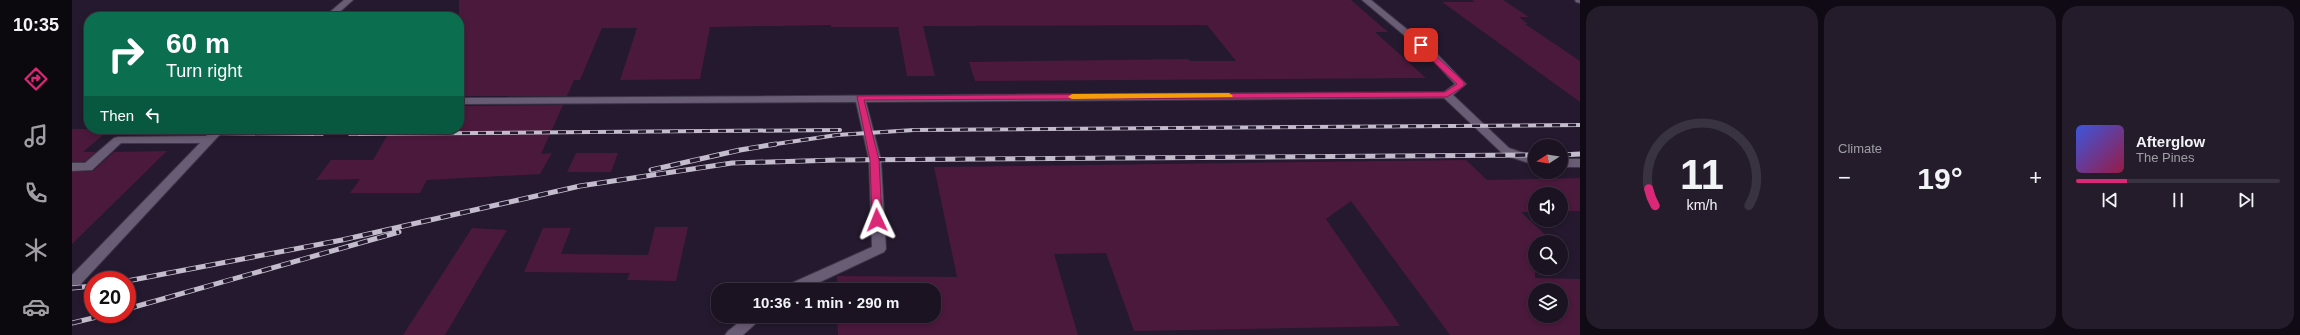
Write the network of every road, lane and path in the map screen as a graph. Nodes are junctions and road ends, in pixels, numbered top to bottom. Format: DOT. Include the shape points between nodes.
graph roads {
  1 [pos="349,0"];
  2 [pos="1366,0"];
  3 [pos="335,12"];
  4 [pos="1447,95"];
  5 [pos="860,98"];
  6 [pos="464,101"];
  7 [pos="214,134"];
  8 [pos="209,139"];
  9 [pos="1528,159"];
  10 [pos="1568,163"];
  11 [pos="1580,163"];
  12 [pos="72,167"];
  13 [pos="79,272"];
  14 [pos="805,283"];
  15 [pos="72,284"];
  16 [pos="748,323"];
  17 [pos="733,335"];
  1 -- 3 [label="street"];
  2 -- 4 [label="street" via="1432,54 1461,84"];
  4 -- 5 [label="street"];
  4 -- 9 [label="street" via="1505,150"];
  5 -- 6 [label="street"];
  5 -- 14 [label="street" via="875,160 878,249"];
  7 -- 8 [label="street"];
  8 -- 12 [label="street" via="118,140 88,167"];
  8 -- 13 [label="street"];
  10 -- 11 [label="street"];
  13 -- 15 [label="street"];
  16 -- 17 [label="street"];
}
